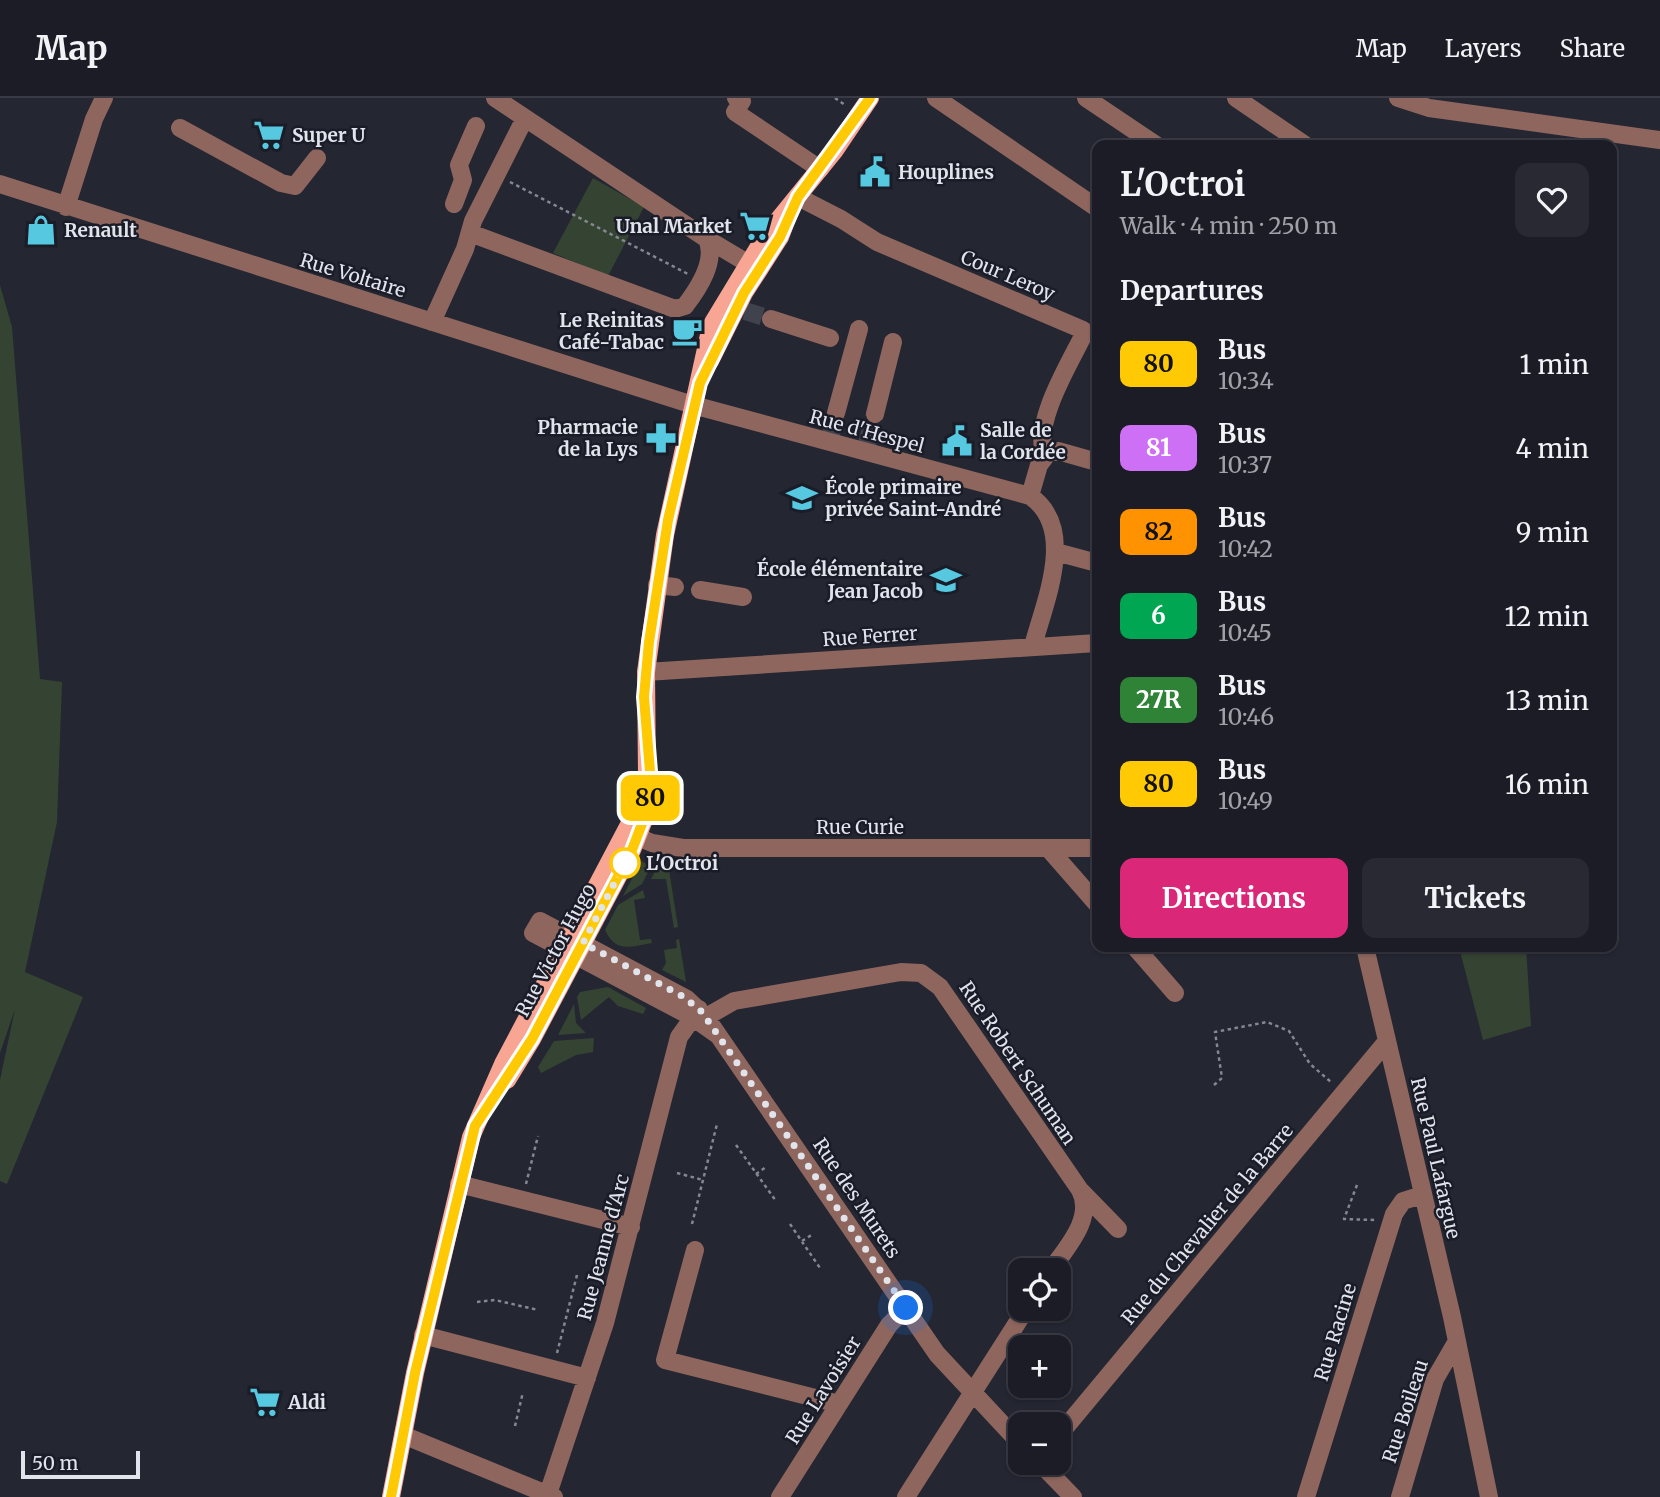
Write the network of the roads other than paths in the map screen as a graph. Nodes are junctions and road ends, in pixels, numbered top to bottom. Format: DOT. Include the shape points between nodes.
graph roads {
  1 [pos="104,98"];
  2 [pos="495,98"];
  3 [pos="736,98"];
  4 [pos="870,98"];
  5 [pos="936,98"];
  6 [pos="1086,98"];
  7 [pos="1236,98"];
  8 [pos="1398,98"];
  9 [pos="525,118"];
  10 [pos="476,125"];
  11 [pos="180,128"];
  12 [pos="1149,140"];
  13 [pos="1298,140"];
  14 [pos="1660,140"];
  15 [pos="317,159"];
  16 [pos="820,169"];
  17 [pos="0,184"];
  18 [pos="798,197"];
  19 [pos="454,204"];
  20 [pos="1092,205"];
  21 [pos="66,206"];
  22 [pos="470,233"];
  23 [pos="707,239"];
  24 [pos="753,266"];
  25 [pos="771,319"];
  26 [pos="432,322"];
  27 [pos="859,328"];
  28 [pos="830,338"];
  29 [pos="893,342"];
  30 [pos="693,405"];
  31 [pos="836,413"];
  32 [pos="875,414"];
  33 [pos="1045,455"];
  34 [pos="1092,460"];
  35 [pos="1030,496"];
  36 [pos="1056,552"];
  37 [pos="1092,562"];
  38 [pos="700,590"];
  39 [pos="743,597"];
  40 [pos="1092,643"];
  41 [pos="1033,646"];
  42 [pos="646,672"];
  43 [pos="632,835"];
  44 [pos="1048,848"];
  45 [pos="1092,848"];
  46 [pos="1092,898"];
  47 [pos="573,946"];
  48 [pos="1139,952"];
  49 [pos="1366,952"];
  50 [pos="1175,992"];
  51 [pos="699,1016"];
  52 [pos="1387,1041"];
  53 [pos="459,1184"];
  54 [pos="1080,1190"];
  55 [pos="1422,1195"];
  56 [pos="631,1227"];
  57 [pos="1118,1229"];
  58 [pos="695,1250"];
  59 [pos="1058,1258"];
  60 [pos="906,1308"];
  61 [pos="1018,1321"];
  62 [pos="423,1335"];
  63 [pos="1457,1341"];
  64 [pos="587,1378"];
  65 [pos="972,1393"];
  66 [pos="839,1404"];
  67 [pos="1071,1420"];
  68 [pos="1008,1430"];
  69 [pos="403,1435"];
  70 [pos="1052,1475"];
  71 [pos="550,1496"];
  72 [pos="391,1497"];
  73 [pos="780,1497"];
  74 [pos="906,1497"];
  75 [pos="1073,1497"];
  76 [pos="1306,1497"];
  77 [pos="1400,1497"];
  78 [pos="1489,1497"];
  1 -- 21 [label="street"];
  2 -- 9 [label="street"];
  3 -- 16 [label="street" via="742,102 735,112"];
  4 -- 16 [label="main road, Rue Victor Hugo"];
  5 -- 20 [label="street"];
  6 -- 12 [label="street"];
  7 -- 13 [label="street"];
  8 -- 14 [label="street" via="1429,108"];
  9 -- 22 [label="street"];
  9 -- 23 [label="street"];
  10 -- 19 [label="street" via="459,165 463,180"];
  11 -- 15 [label="street" via="281,183 295,186"];
  16 -- 18 [label="main road, Rue Victor Hugo"];
  17 -- 21 [label="street, Rue Voltaire"];
  18 -- 24 [label="main road, Rue Victor Hugo" via="780,237"];
  18 -- 33 [label="street, Cour Leroy" via="877,242 1083,330 1052,400 1040,444"];
  21 -- 26 [label="street, Rue Voltaire"];
  22 -- 23 [label="street" via="670,308 685,306 700,280 711,259"];
  22 -- 26 [label="street"];
  23 -- 24 [label="street"];
  24 -- 30 [label="main road, Rue Victor Hugo"];
  25 -- 28 [label="street"];
  26 -- 30 [label="street, Rue Voltaire"];
  27 -- 31 [label="street"];
  29 -- 32 [label="street"];
  30 -- 35 [label="street, Rue d'Hespel" via="830,438"];
  30 -- 42 [label="main road, Rue Victor Hugo" via="668,520 666,586"];
  33 -- 34 [label="street" via="1058,451"];
  33 -- 35 [label="street"];
  35 -- 36 [label="street" via="1049,520"];
  36 -- 37 [label="street"];
  36 -- 41 [label="street"];
  38 -- 39 [label="street"];
  40 -- 41 [label="street, Rue Ferrer"];
  41 -- 42 [label="street, Rue Ferrer"];
  42 -- 43 [label="main road, Rue Victor Hugo" via="647,760"];
  43 -- 44 [label="street, Rue Curie" via="684,848"];
  43 -- 47 [label="main road, Rue Victor Hugo"];
  44 -- 45 [label="street, Rue Curie"];
  44 -- 46 [label="street"];
  47 -- 51 [label="street, Rue des Murets"];
  47 -- 53 [label="main road, Rue Victor Hugo" via="483,1110"];
  48 -- 50 [label="street"];
  49 -- 52 [label="street, Rue Paul Lafargue"];
  51 -- 54 [label="street, Rue Robert Schuman" via="734,1001 901,972 927,975 940,987"];
  51 -- 56 [label="street, Rue Jeanne d'Arc" via="679,1037"];
  51 -- 60 [label="street, Rue des Murets" via="719,1036"];
  52 -- 55 [label="street, Rue Paul Lafargue"];
  52 -- 67 [label="street, Rue du Chevalier de la Barre"];
  53 -- 56 [label="street"];
  53 -- 62 [label="main road, Rue Victor Hugo"];
  54 -- 57 [label="street, Rue Robert Schuman"];
  54 -- 59 [label="street" via="1084,1214"];
  55 -- 63 [label="street, Rue Paul Lafargue"];
  55 -- 76 [label="street, Rue Racine" via="1403,1201 1392,1221"];
  56 -- 64 [label="street, Rue Jeanne d'Arc"];
  58 -- 66 [label="street" via="666,1360"];
  60 -- 65 [label="street, Rue des Murets" via="937,1354"];
  60 -- 66 [label="street, Rue Lavoisier" via="889,1325"];
  61 -- 65 [label="street"];
  62 -- 64 [label="street"];
  62 -- 69 [label="main road, Rue Victor Hugo"];
  63 -- 77 [label="street, Rue Boileau" via="1435,1379"];
  63 -- 78 [label="street, Rue Paul Lafargue"];
  64 -- 71 [label="street, Rue Jeanne d'Arc"];
  65 -- 68 [label="street, Rue des Murets"];
  65 -- 74 [label="street"];
  66 -- 73 [label="street, Rue Lavoisier"];
  69 -- 71 [label="street"];
  69 -- 72 [label="main road, Rue Victor Hugo"];
  70 -- 75 [label="street"];
}
